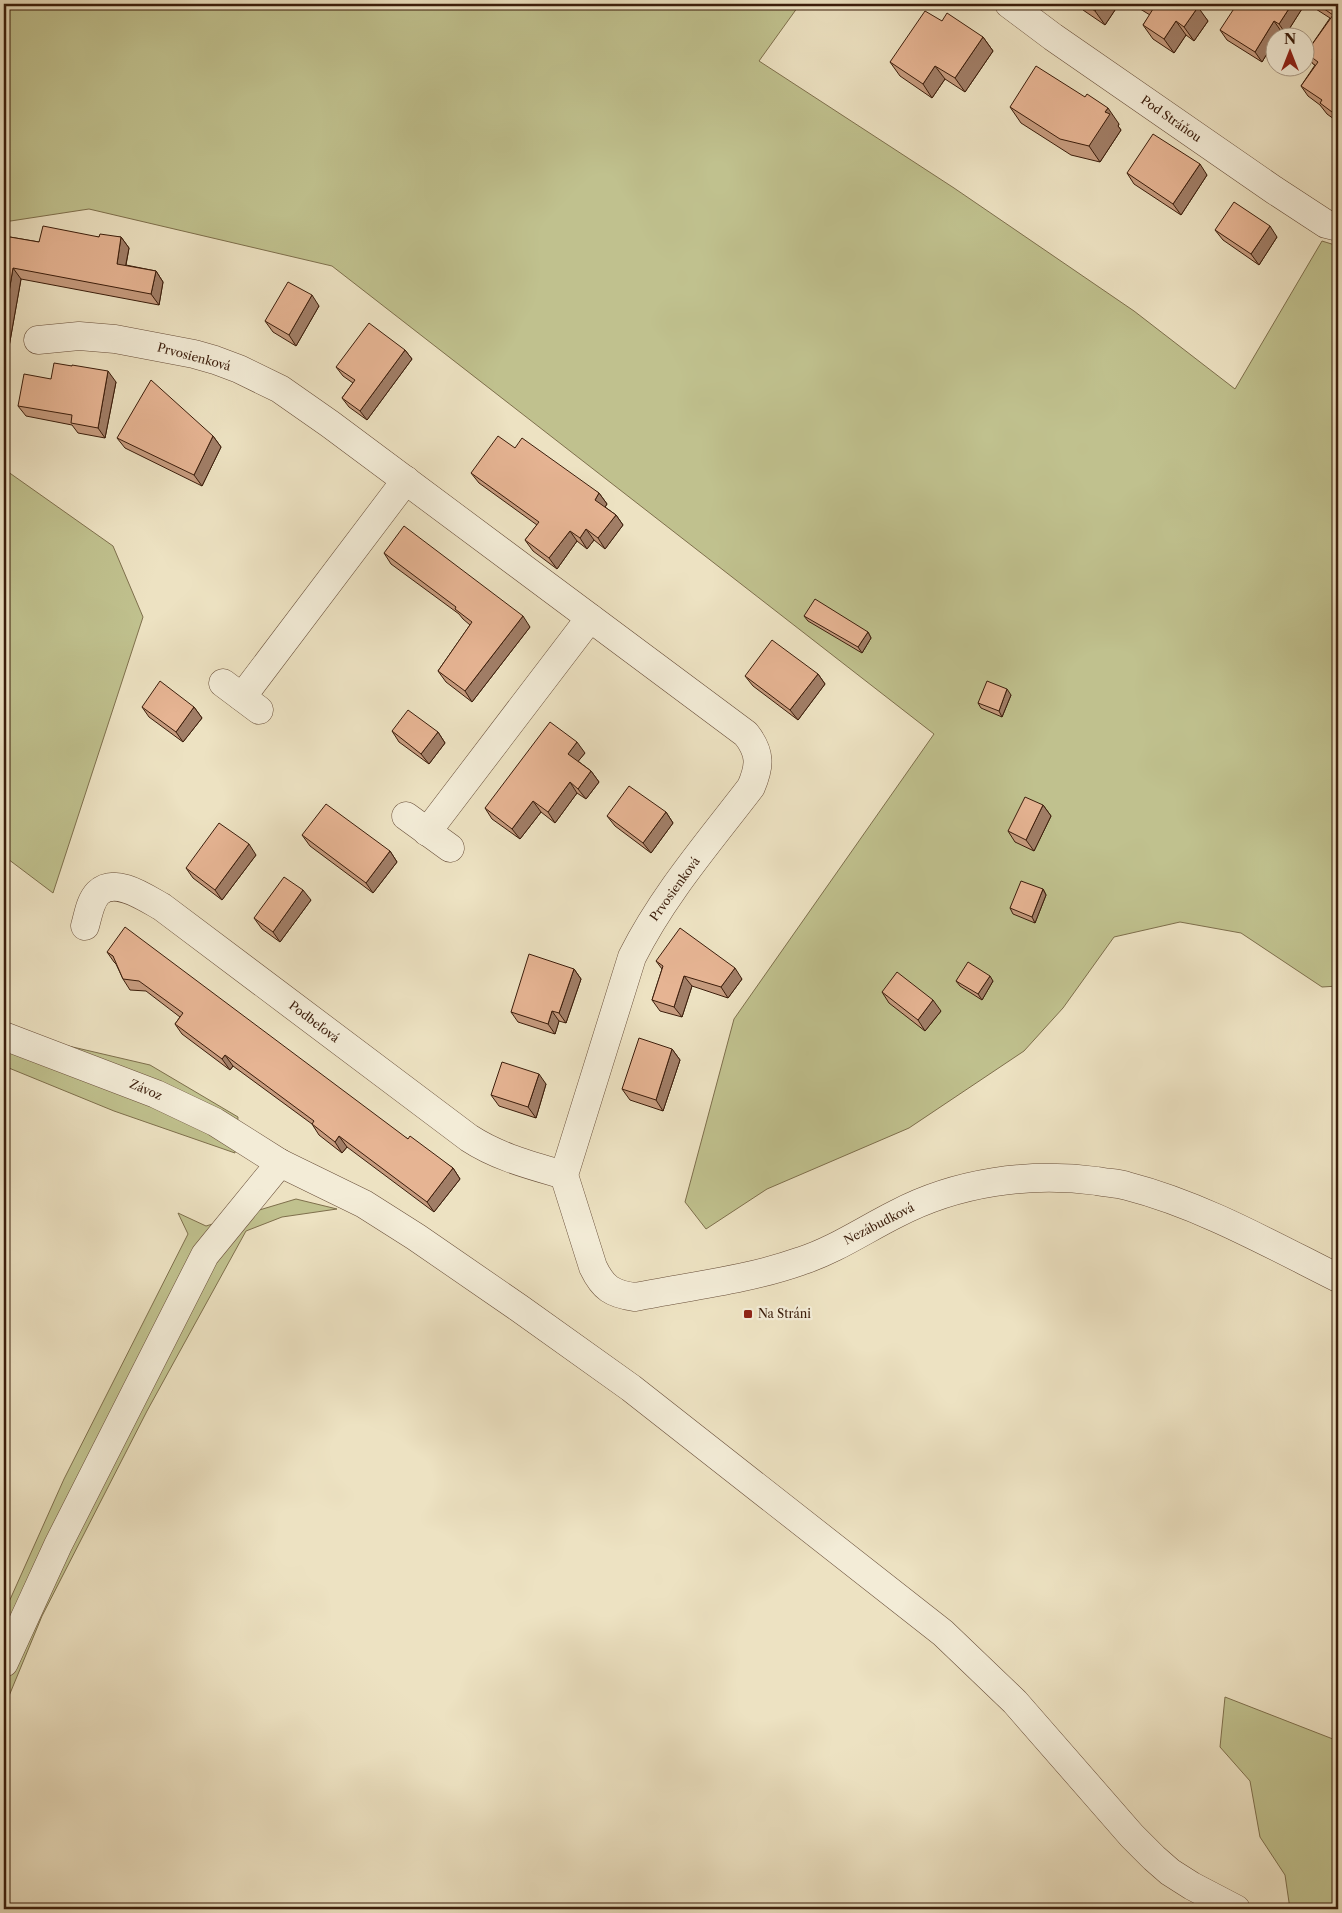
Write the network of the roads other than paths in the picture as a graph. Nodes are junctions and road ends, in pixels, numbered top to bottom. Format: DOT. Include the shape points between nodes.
graph roads {
  1 [pos="1009,4"];
  2 [pos="1338,227"];
  3 [pos="38,340"];
  4 [pos="406,480"];
  5 [pos="590,618"];
  6 [pos="241,697"];
  7 [pos="450,848"];
  8 [pos="85,926"];
  9 [pos="4,1036"];
  10 [pos="280,1163"];
  11 [pos="564,1175"];
  12 [pos="1338,1278"];
  13 [pos="4,1663"];
  14 [pos="1236,1909"];
  1 -- 2 [label="street, Pod Stráňou" via="1274,190 1326,224"];
  3 -- 4 [label="street, Prvosienková" via="79,336 115,339 194,354 239,369 280,389"];
  4 -- 5 [label="street, Prvosienková"];
  4 -- 6 [label="street"];
  5 -- 7 [label="street" via="417,824"];
  5 -- 11 [label="street, Prvosienková" via="746,734 755,745 758,759 751,787 667,898 632,957"];
  8 -- 11 [label="street, Podbeľová" via="93,901 103,890 121,888 142,896 162,907 469,1138 504,1157"];
  9 -- 10 [label="street, Závoz" via="156,1094 215,1122"];
  10 -- 13 [label="street" via="205,1255 58,1545"];
  10 -- 14 [label="street, Závoz" via="364,1204 409,1232 631,1388 943,1633 1015,1702 1154,1858 1192,1886"];
  11 -- 12 [label="street, Nezábudková" via="600,1280 621,1295 635,1297 748,1277 802,1261 938,1196 983,1183 1030,1177 1126,1185 1175,1200"];
}
